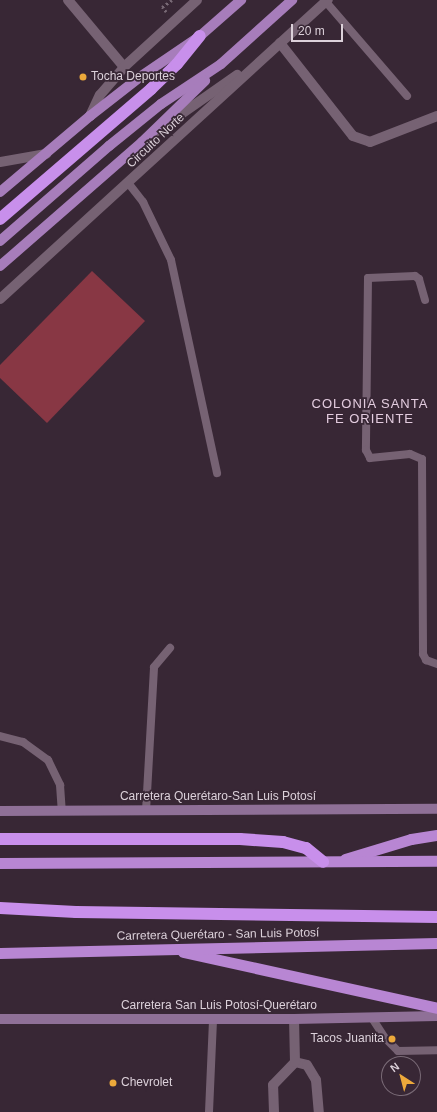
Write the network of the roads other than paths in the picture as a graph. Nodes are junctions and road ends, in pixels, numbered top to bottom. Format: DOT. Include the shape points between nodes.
graph roads {
  1 [pos="68,0"];
  2 [pos="197,0"];
  3 [pos="241,0"];
  4 [pos="292,0"];
  5 [pos="327,1"];
  6 [pos="200,36"];
  7 [pos="280,43"];
  8 [pos="267,54"];
  9 [pos="221,64"];
  10 [pos="124,67"];
  11 [pos="407,96"];
  12 [pos="90,116"];
  13 [pos="437,116"];
  14 [pos="142,142"];
  15 [pos="46,154"];
  16 [pos="0,162"];
  17 [pos="129,184"];
  18 [pos="0,192"];
  19 [pos="0,219"];
  20 [pos="0,241"];
  21 [pos="0,266"];
  22 [pos="0,299"];
  23 [pos="425,300"];
  24 [pos="217,473"];
  25 [pos="170,648"];
  26 [pos="437,664"];
  27 [pos="0,736"];
  28 [pos="437,809"];
  29 [pos="0,811"];
  30 [pos="62,811"];
  31 [pos="146,811"];
  32 [pos="437,835"];
  33 [pos="0,839"];
  34 [pos="437,861"];
  35 [pos="328,862"];
  36 [pos="0,864"];
  37 [pos="0,908"];
  38 [pos="437,917"];
  39 [pos="437,943"];
  40 [pos="165,948"];
  41 [pos="0,953"];
  42 [pos="437,1008"];
  43 [pos="437,1016"];
  44 [pos="0,1018"];
  45 [pos="372,1018"];
  46 [pos="213,1019"];
  47 [pos="294,1019"];
  48 [pos="437,1050"];
  49 [pos="295,1062"];
  50 [pos="209,1112"];
  51 [pos="274,1112"];
  52 [pos="319,1112"];
  1 -- 10 [label="street"];
  2 -- 10 [label="street"];
  3 -- 6 [label="main road"];
  4 -- 9 [label="main road"];
  5 -- 7 [label="street, Circuito Norte"];
  5 -- 11 [label="lane"];
  6 -- 12 [label="main road" via="140,77"];
  6 -- 19 [label="highway" via="177,64 151,88"];
  7 -- 8 [label="street, Circuito Norte"];
  7 -- 13 [label="street" via="353,136 370,142"];
  8 -- 14 [label="street"];
  8 -- 17 [label="street, Circuito Norte"];
  9 -- 14 [label="main road"];
  9 -- 20 [label="main road" via="149,113"];
  10 -- 12 [label="street" via="100,95"];
  12 -- 15 [label="main road"];
  14 -- 21 [label="main road"];
  15 -- 16 [label="street"];
  15 -- 18 [label="main road"];
  17 -- 22 [label="street, Circuito Norte"];
  17 -- 24 [label="lane" via="143,202 171,260"];
  23 -- 26 [label="lane" via="419,279 415,276 368,278 366,450 370,458 410,454 422,459 423,654 426,660"];
  25 -- 31 [label="lane" via="154,667"];
  27 -- 30 [label="lane" via="23,742 48,760 60,785"];
  28 -- 31 [label="main road, Carretera Querétaro-San Luis Potosí"];
  29 -- 30 [label="main road, Carretera Querétaro-San Luis Potosí"];
  30 -- 31 [label="main road, Carretera Querétaro-San Luis Potosí"];
  32 -- 35 [label="highway" via="411,839"];
  33 -- 35 [label="highway" via="240,839 283,842 306,848"];
  34 -- 35 [label="highway"];
  35 -- 36 [label="highway"];
  37 -- 38 [label="highway" via="76,912"];
  39 -- 40 [label="highway, Carretera Querétaro - San Luis Potosí"];
  40 -- 41 [label="highway, Carretera Querétaro - San Luis Potosí"];
  40 -- 42 [label="highway"];
  43 -- 45 [label="main road, Carretera San Luis Potosí-Querétaro"];
  44 -- 46 [label="main road, Carretera San Luis Potosí-Querétaro"];
  45 -- 47 [label="main road, Carretera San Luis Potosí-Querétaro"];
  45 -- 48 [label="lane" via="385,1038 398,1051"];
  46 -- 47 [label="main road, Carretera San Luis Potosí-Querétaro"];
  46 -- 50 [label="lane"];
  47 -- 49 [label="street"];
  49 -- 51 [label="street" via="273,1085"];
  49 -- 52 [label="street" via="307,1066 316,1080"];
}
